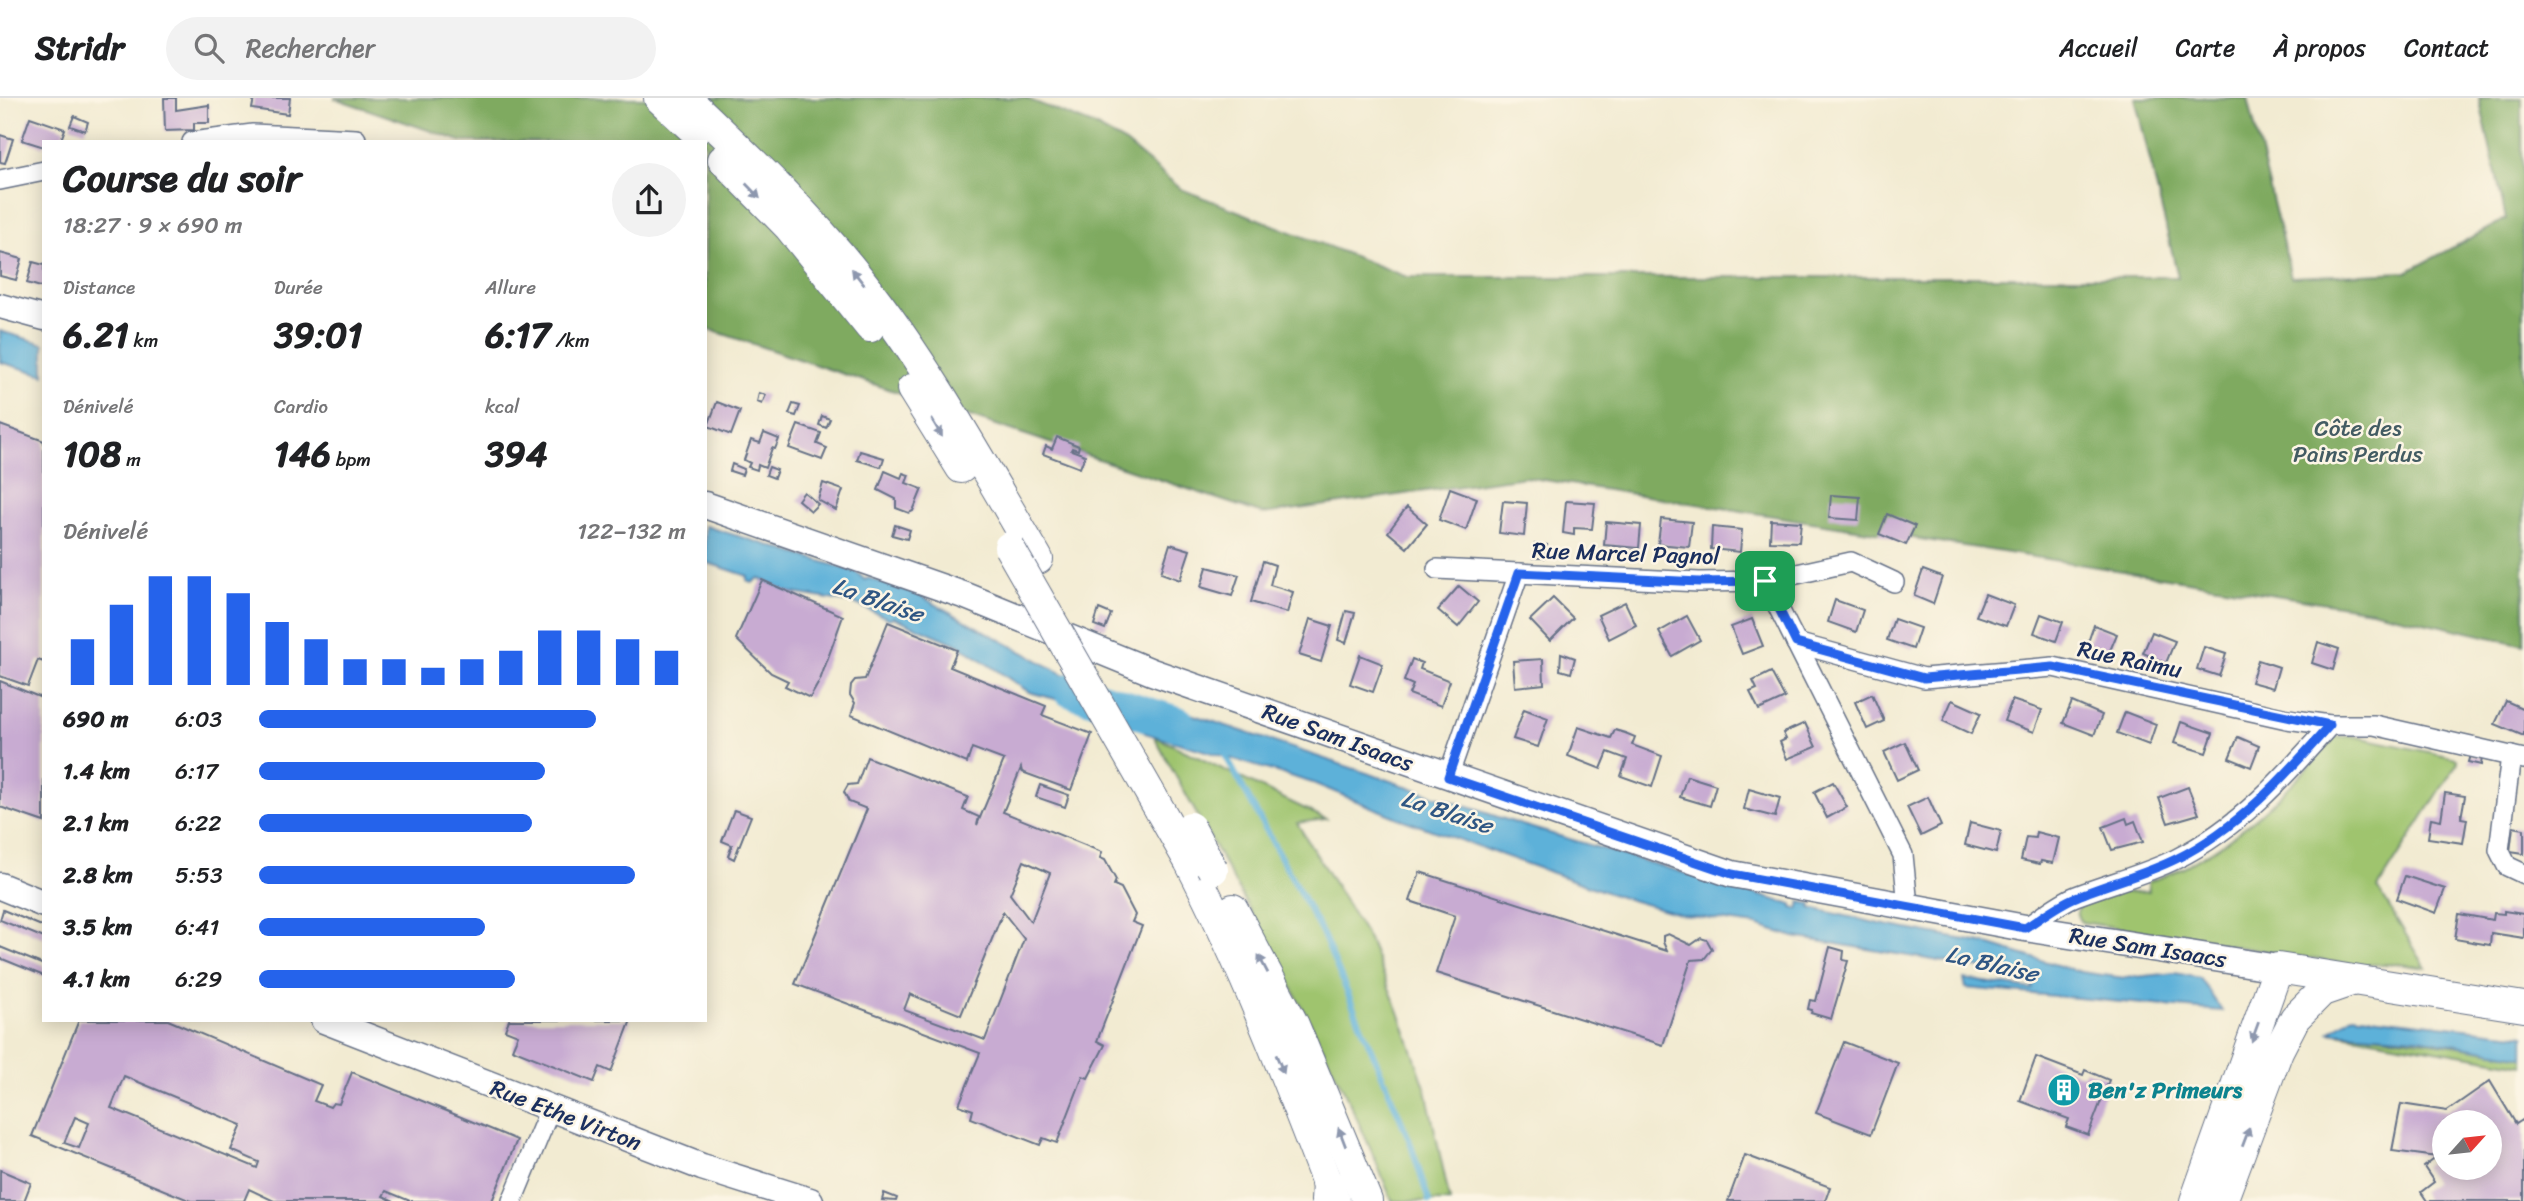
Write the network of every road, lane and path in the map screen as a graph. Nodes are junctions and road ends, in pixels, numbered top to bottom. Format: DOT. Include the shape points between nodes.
graph roads {
  1 [pos="659,98"];
  2 [pos="687,98"];
  3 [pos="356,139"];
  4 [pos="207,140"];
  5 [pos="703,140"];
  6 [pos="707,144"];
  7 [pos="42,171"];
  8 [pos="0,180"];
  9 [pos="0,306"];
  10 [pos="42,317"];
  11 [pos="707,506"];
  12 [pos="1437,569"];
  13 [pos="1519,573"];
  14 [pos="1765,581"];
  15 [pos="1894,582"];
  16 [pos="1796,643"];
  17 [pos="2330,725"];
  18 [pos="2518,757"];
  19 [pos="1448,777"];
  20 [pos="1201,866"];
  21 [pos="2524,874"];
  22 [pos="0,886"];
  23 [pos="42,903"];
  24 [pos="1908,906"];
  25 [pos="2025,928"];
  26 [pos="2288,970"];
  27 [pos="2355,980"];
  28 [pos="2524,1007"];
  29 [pos="329,1022"];
  30 [pos="2278,1051"];
  31 [pos="550,1109"];
  32 [pos="1329,1195"];
  33 [pos="512,1201"];
  34 [pos="810,1201"];
  35 [pos="1367,1201"];
  36 [pos="2195,1201"];
  37 [pos="2221,1201"];
  1 -- 5 [label="main road"];
  20 -- 2 [label="main road, one-way, bridge" via="1038,559 952,413 860,279 798,205"];
  3 -- 4 [label="street" via="253,134"];
  6 -- 20 [label="main road, one-way, bridge" via="789,228 857,309 920,401"];
  7 -- 8 [label="street"];
  9 -- 10 [label="street"];
  11 -- 19 [label="main road, Rue Sam Isaacs" via="967,596 1152,672"];
  12 -- 13 [label="street, Rue Marcel Pagnol"];
  13 -- 14 [label="street, Rue Marcel Pagnol"];
  13 -- 19 [label="street, Rue Marcel Pagnol"];
  14 -- 15 [label="street, Rue Marcel Pagnol" via="1851,562"];
  14 -- 16 [label="street"];
  16 -- 17 [label="street, Rue Raimu" via="1924,678 2053,667"];
  16 -- 24 [label="street" via="1903,855"];
  17 -- 18 [label="street, Rue Raimu" via="2374,725"];
  17 -- 25 [label="street" via="2274,788 2206,841 2141,876 2073,897"];
  18 -- 21 [label="street" via="2500,850 2507,866"];
  19 -- 24 [label="main road, Rue Sam Isaacs" via="1732,874"];
  20 -- 32 [label="main road, one-way"];
  35 -- 20 [label="main road, one-way" via="1294,1025"];
  22 -- 23 [label="main road"];
  24 -- 25 [label="main road, Rue Sam Isaacs"];
  25 -- 26 [label="main road, Rue Sam Isaacs"];
  26 -- 27 [label="main road, Rue Sam Isaacs"];
  26 -- 30 [label="main road"];
  26 -- 36 [label="main road, one-way"];
  27 -- 28 [label="main road, Rue Sam Isaacs"];
  27 -- 30 [label="main road" via="2328,987 2307,1003"];
  29 -- 31 [label="main road, Rue Ethe Virton"];
  37 -- 30 [label="main road, one-way"];
  31 -- 33 [label="street"];
  31 -- 34 [label="main road, Rue Ethe Virton" via="702,1167"];
}
